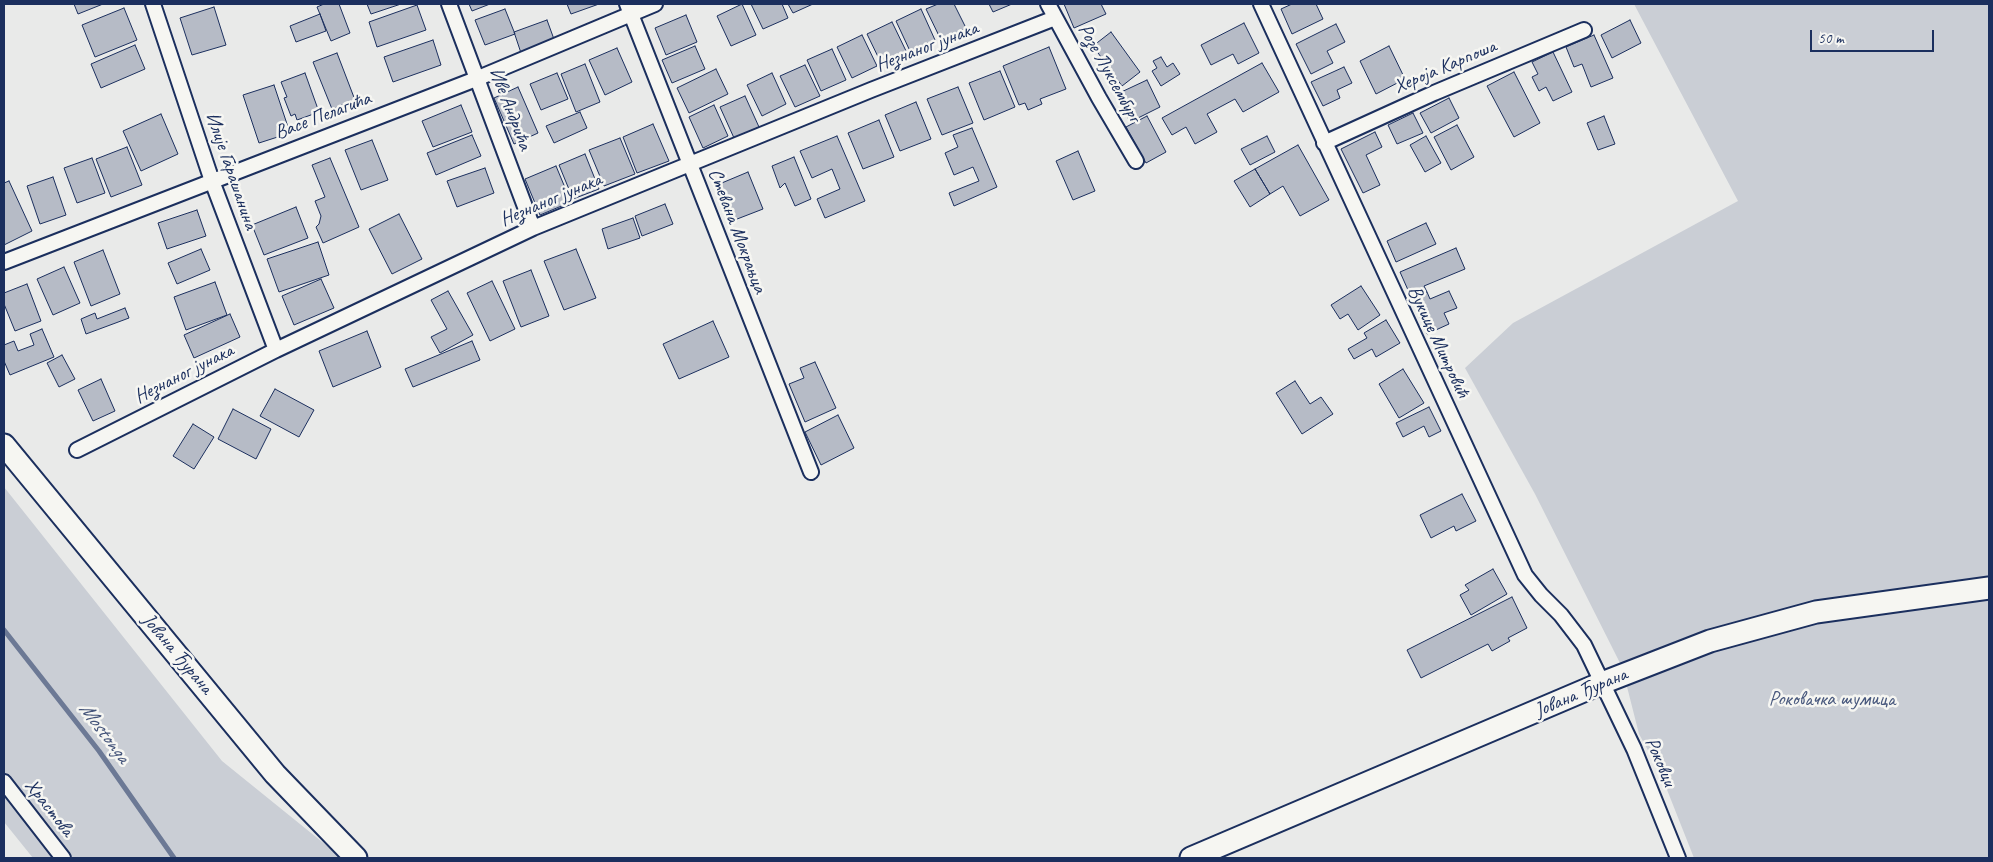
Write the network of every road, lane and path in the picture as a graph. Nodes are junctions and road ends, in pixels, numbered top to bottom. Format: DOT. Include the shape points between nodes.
graph roads {
  1 [pos="153,4"];
  2 [pos="450,4"];
  3 [pos="655,4"];
  4 [pos="1048,4"];
  5 [pos="1261,4"];
  6 [pos="629,9"];
  7 [pos="1055,18"];
  8 [pos="1584,30"];
  9 [pos="476,78"];
  10 [pos="1324,143"];
  11 [pos="1136,161"];
  12 [pos="690,165"];
  13 [pos="212,181"];
  14 [pos="533,228"];
  15 [pos="4,262"];
  16 [pos="276,350"];
  17 [pos="4,445"];
  18 [pos="77,450"];
  19 [pos="811,472"];
  20 [pos="1989,588"];
  21 [pos="1602,683"];
  22 [pos="4,782"];
  23 [pos="62,858"];
  24 [pos="356,858"];
  25 [pos="1191,858"];
  26 [pos="1678,858"];
  1 -- 13 [label="street, Илије Гарашанина"];
  2 -- 9 [label="street, Иве Андрића"];
  3 -- 6 [label="street, Васе Пелагића"];
  4 -- 7 [label="street, Розе Луксембург"];
  5 -- 10 [label="street, Вукице Митровић"];
  6 -- 9 [label="street, Васе Пелагића"];
  6 -- 12 [label="street, Стевана Мокрањца"];
  7 -- 11 [label="street, Розе Луксембург"];
  7 -- 12 [label="street, Незнаног јунака"];
  8 -- 10 [label="street, Хероја Карпоша"];
  9 -- 13 [label="street, Васе Пелагића"];
  9 -- 14 [label="street, Иве Андрића"];
  10 -- 21 [label="street, Вукице Митровић" via="1525,575 1584,644"];
  12 -- 14 [label="street, Незнаног јунака"];
  12 -- 19 [label="street, Стевана Мокрањца"];
  13 -- 15 [label="street, Васе Пелагића"];
  13 -- 16 [label="street, Илије Гарашанина"];
  14 -- 16 [label="street, Незнаног јунака"];
  16 -- 18 [label="street, Незнаног јунака"];
  17 -- 24 [label="main road, Јована Ђурана" via="275,774"];
  20 -- 21 [label="main road, Јована Ђурана" via="1816,612 1710,641"];
  21 -- 25 [label="main road, Јована Ђурана"];
  21 -- 26 [label="street, Роковци" via="1634,749"];
  22 -- 23 [label="street, Храстова"];
}
